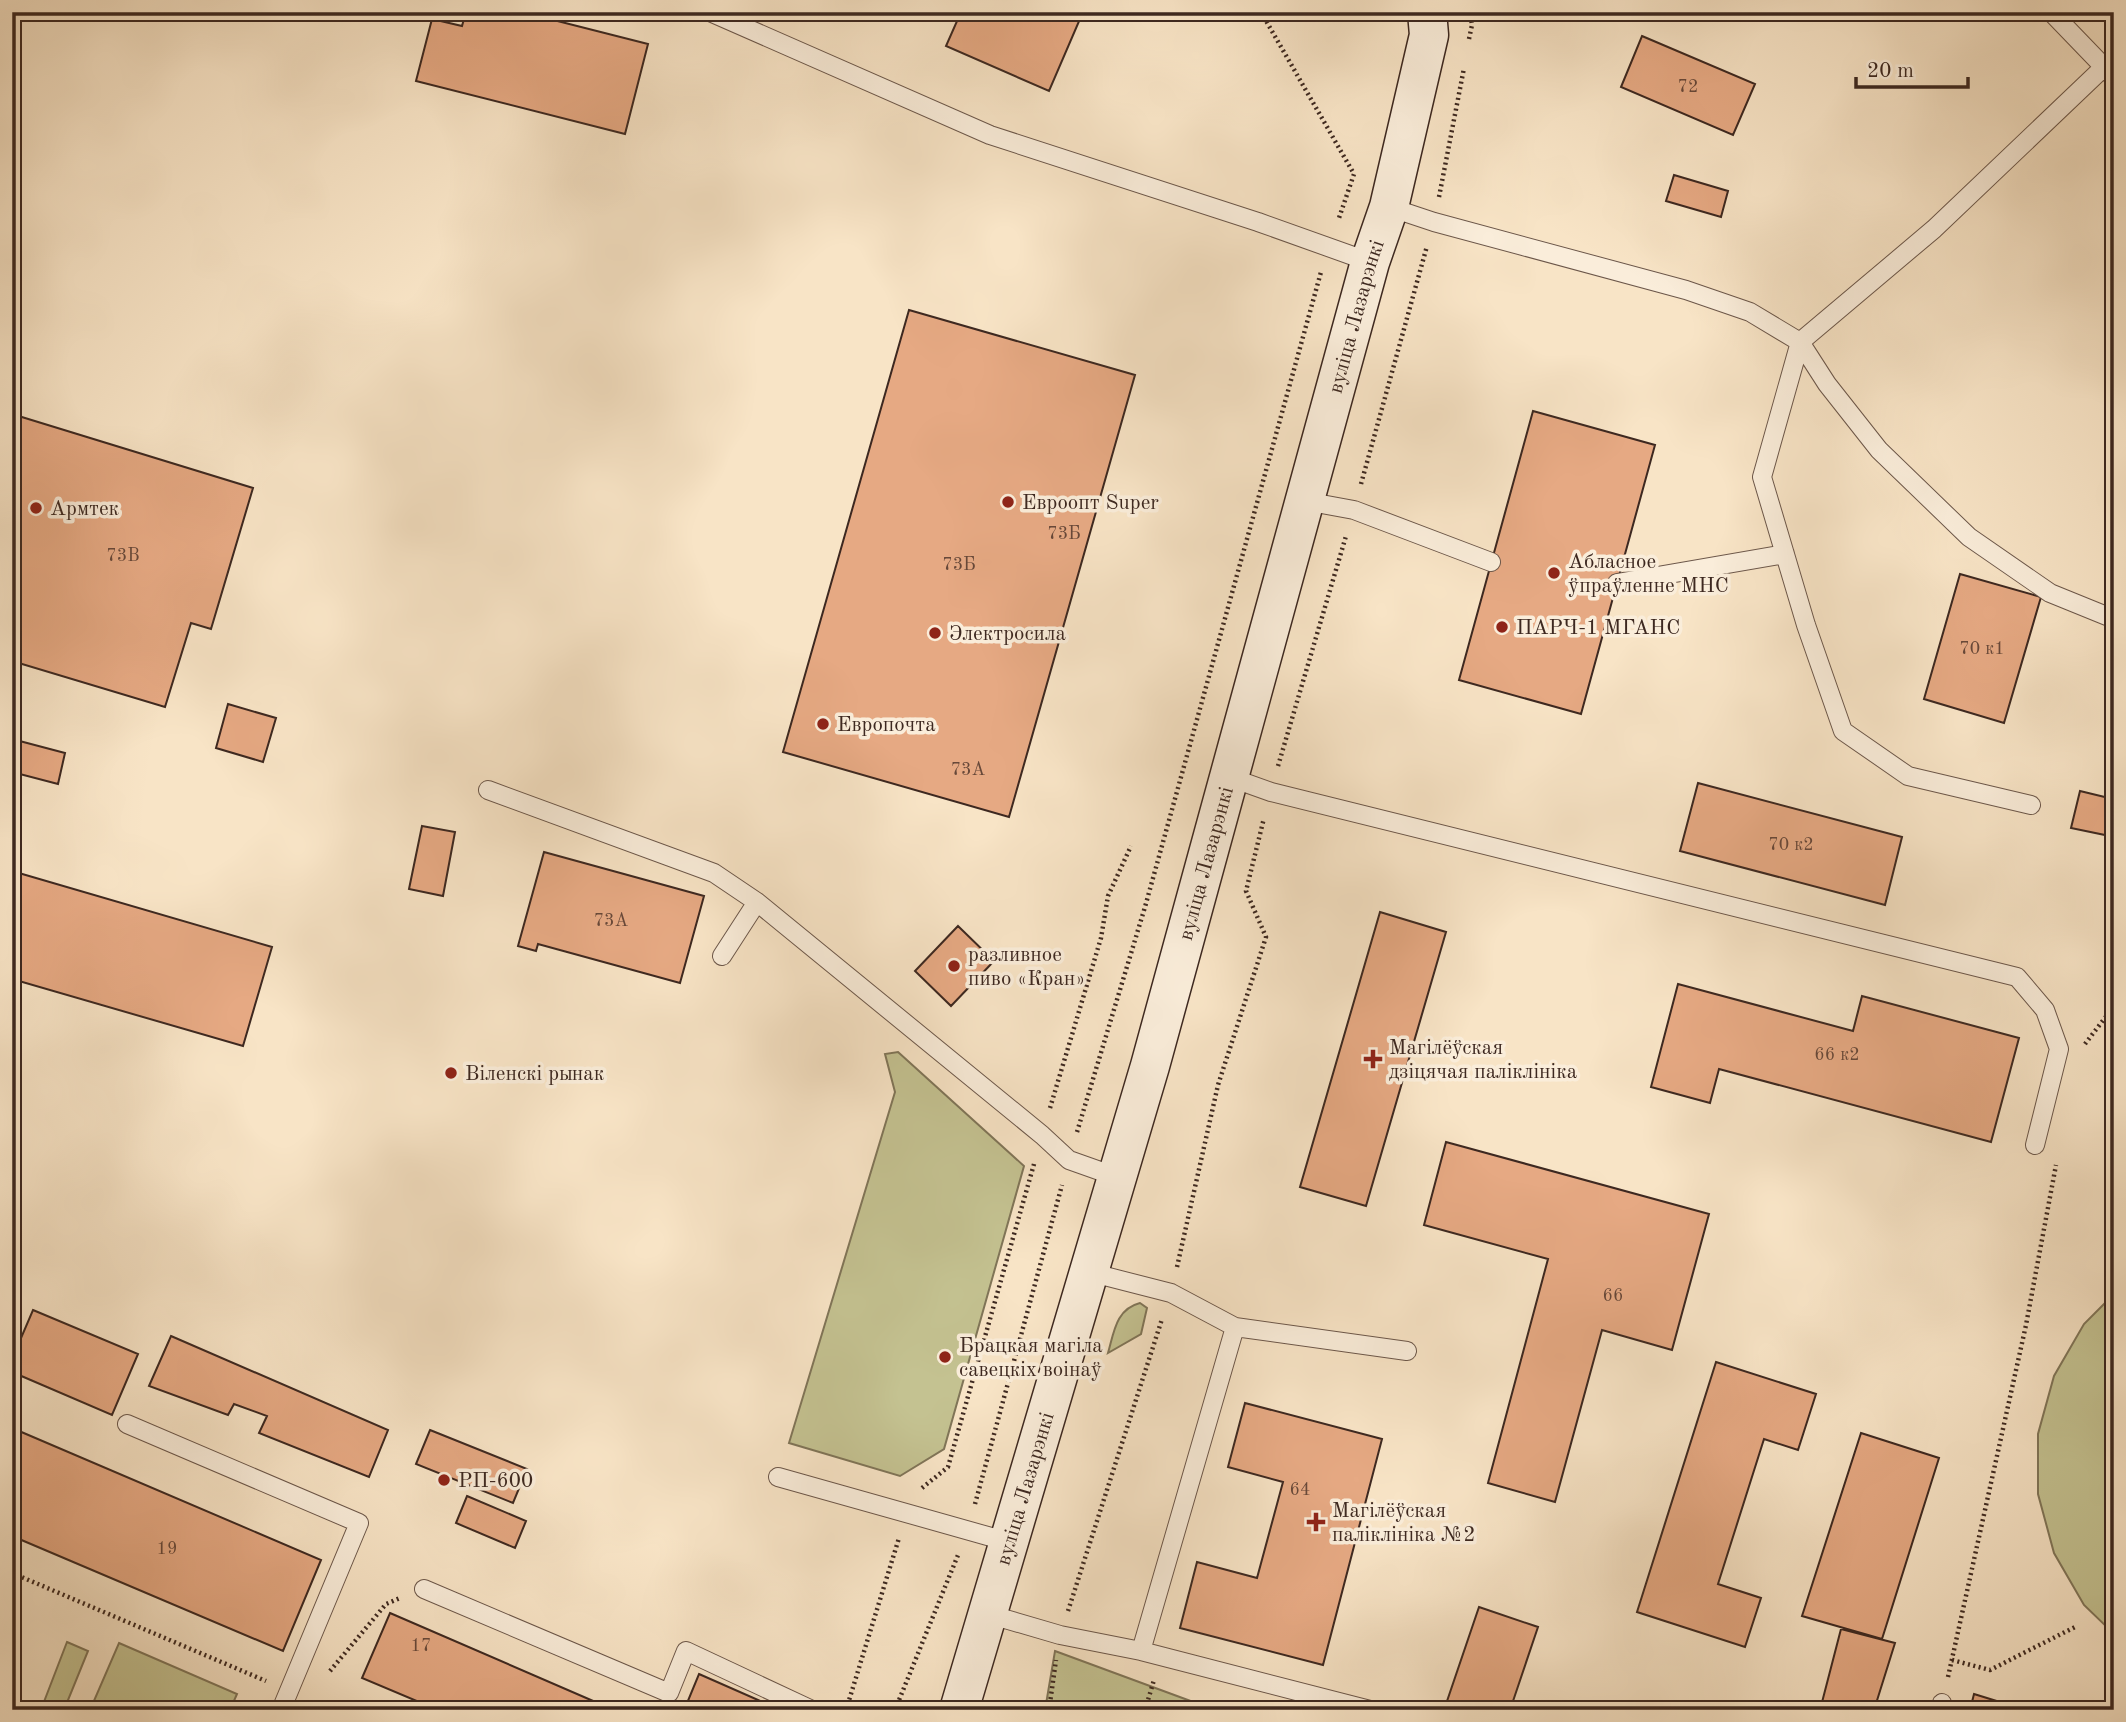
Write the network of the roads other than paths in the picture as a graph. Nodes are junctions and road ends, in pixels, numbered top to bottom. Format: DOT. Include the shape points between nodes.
graph roads {
  1 [pos="710,12"];
  2 [pos="1427,12"];
  3 [pos="2051,12"];
  4 [pos="2109,73"];
  5 [pos="1389,207"];
  6 [pos="1370,262"];
  7 [pos="1800,342"];
  8 [pos="1305,501"];
  9 [pos="1785,554"];
  10 [pos="1492,562"];
  11 [pos="1617,583"];
  12 [pos="2114,619"];
  13 [pos="1229,778"];
  14 [pos="488,790"];
  15 [pos="2031,805"];
  16 [pos="758,902"];
  17 [pos="722,956"];
  18 [pos="2035,1145"];
  19 [pos="1117,1177"];
  20 [pos="1089,1272"];
  21 [pos="1235,1327"];
  22 [pos="1407,1351"];
  23 [pos="127,1424"];
  24 [pos="778,1477"];
  25 [pos="1009,1542"];
  26 [pos="424,1589"];
  27 [pos="988,1614"];
  28 [pos="1141,1651"];
  29 [pos="281,1710"];
  30 [pos="812,1710"];
  31 [pos="958,1710"];
  32 [pos="1370,1710"];
  1 -- 6 [label="lane" via="990,135"];
  2 -- 5 [label="main road, вуліца Лазарэнкі" via="1429,35"];
  3 -- 4 [label="lane"];
  4 -- 7 [label="lane"];
  5 -- 6 [label="main road, вуліца Лазарэнкі"];
  5 -- 7 [label="lane" via="1686,290 1750,312"];
  6 -- 8 [label="main road, вуліца Лазарэнкі"];
  7 -- 9 [label="lane" via="1762,477"];
  7 -- 12 [label="lane" via="1879,450 1969,537 2050,593"];
  8 -- 10 [label="lane" via="1354,510"];
  8 -- 13 [label="main road, вуліца Лазарэнкі"];
  9 -- 11 [label="lane"];
  9 -- 15 [label="lane" via="1843,731 1908,776"];
  13 -- 18 [label="lane" via="2017,977 2045,1010 2059,1049"];
  13 -- 19 [label="main road, вуліца Лазарэнкі"];
  14 -- 16 [label="lane" via="715,873"];
  16 -- 17 [label="lane"];
  16 -- 19 [label="lane" via="1069,1160"];
  19 -- 20 [label="main road, вуліца Лазарэнкі"];
  20 -- 21 [label="lane" via="1171,1293"];
  20 -- 25 [label="main road, вуліца Лазарэнкі"];
  21 -- 22 [label="lane"];
  21 -- 28 [label="lane"];
  23 -- 29 [label="lane" via="359,1523"];
  24 -- 25 [label="lane"];
  25 -- 27 [label="main road, вуліца Лазарэнкі"];
  26 -- 30 [label="lane" via="669,1693 686,1651"];
  27 -- 28 [label="lane"];
  27 -- 31 [label="main road, вуліца Лазарэнкі"];
  28 -- 32 [label="lane"];
}
